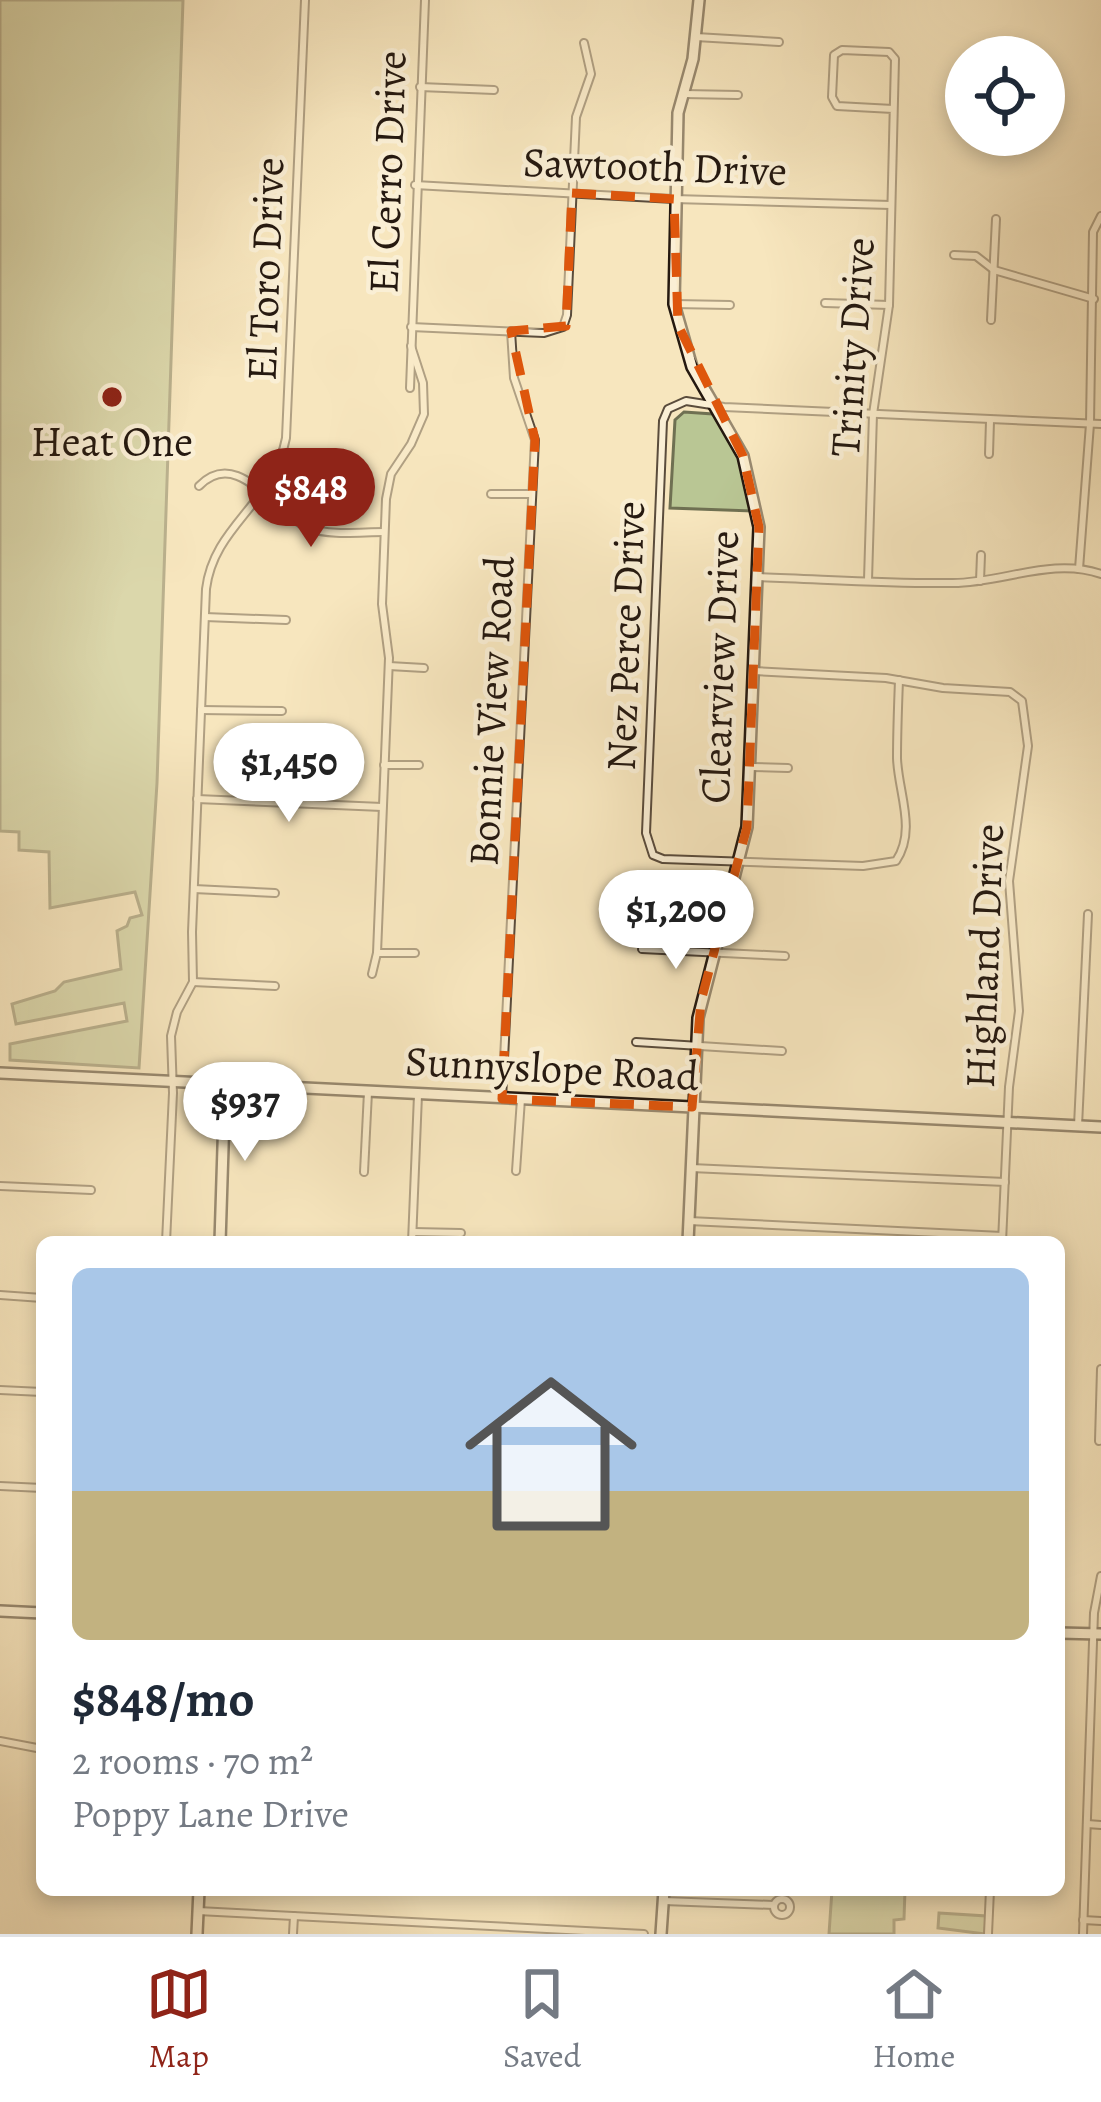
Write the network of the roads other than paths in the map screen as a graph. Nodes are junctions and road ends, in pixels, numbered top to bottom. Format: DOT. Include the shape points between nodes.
graph roads {
  1 [pos="305,0"];
  2 [pos="424,0"];
  3 [pos="699,0"];
  4 [pos="696,37"];
  5 [pos="779,42"];
  6 [pos="584,43"];
  7 [pos="420,87"];
  8 [pos="494,90"];
  9 [pos="681,94"];
  10 [pos="739,95"];
  11 [pos="893,113"];
  12 [pos="415,185"];
  13 [pos="572,193"];
  14 [pos="674,199"];
  15 [pos="892,205"];
  16 [pos="1101,215"];
  17 [pos="996,219"];
  18 [pos="954,255"];
  19 [pos="994,270"];
  20 [pos="1094,299"];
  21 [pos="825,303"];
  22 [pos="674,304"];
  23 [pos="730,305"];
  24 [pos="889,305"];
  25 [pos="991,320"];
  26 [pos="1097,322"];
  27 [pos="411,327"];
  28 [pos="511,331"];
  29 [pos="411,346"];
  30 [pos="410,388"];
  31 [pos="716,406"];
  32 [pos="873,414"];
  33 [pos="989,421"];
  34 [pos="1090,424"];
  35 [pos="1101,424"];
  36 [pos="988,454"];
  37 [pos="199,486"];
  38 [pos="264,494"];
  39 [pos="491,494"];
  40 [pos="531,494"];
  41 [pos="384,532"];
  42 [pos="981,555"];
  43 [pos="1079,568"];
  44 [pos="1101,574"];
  45 [pos="757,577"];
  46 [pos="868,580"];
  47 [pos="980,581"];
  48 [pos="205,617"];
  49 [pos="286,620"];
  50 [pos="388,666"];
  51 [pos="424,668"];
  52 [pos="754,671"];
  53 [pos="898,680"];
  54 [pos="201,710"];
  55 [pos="282,711"];
  56 [pos="384,765"];
  57 [pos="419,765"];
  58 [pos="751,767"];
  59 [pos="788,768"];
  60 [pos="197,799"];
  61 [pos="382,807"];
  62 [pos="739,862"];
  63 [pos="194,889"];
  64 [pos="275,893"];
  65 [pos="1088,914"];
  66 [pos="642,949"];
  67 [pos="377,953"];
  68 [pos="415,953"];
  69 [pos="712,953"];
  70 [pos="785,956"];
  71 [pos="372,974"];
  72 [pos="193,982"];
  73 [pos="275,986"];
  74 [pos="636,1042"];
  75 [pos="695,1047"];
  76 [pos="782,1051"];
  77 [pos="0,1073"];
  78 [pos="172,1084"];
  79 [pos="225,1084"];
  80 [pos="368,1092"];
  81 [pos="418,1095"];
  82 [pos="502,1099"];
  83 [pos="521,1099"];
  84 [pos="692,1107"];
  85 [pos="1007,1123"];
  86 [pos="1078,1126"];
  87 [pos="1101,1127"];
  88 [pos="691,1168"];
  89 [pos="364,1172"];
  90 [pos="516,1172"];
  91 [pos="1006,1182"];
  92 [pos="0,1186"];
  93 [pos="91,1190"];
  94 [pos="688,1221"];
  95 [pos="461,1233"];
  96 [pos="166,1236"];
  97 [pos="221,1236"];
  98 [pos="413,1236"];
  99 [pos="425,1236"];
  100 [pos="688,1236"];
  101 [pos="950,1236"];
  102 [pos="1002,1236"];
  103 [pos="0,1295"];
  104 [pos="36,1298"];
  105 [pos="1101,1369"];
  106 [pos="0,1390"];
  107 [pos="36,1392"];
  108 [pos="1099,1441"];
  109 [pos="0,1486"];
  110 [pos="36,1487"];
  111 [pos="1101,1576"];
  112 [pos="0,1611"];
  113 [pos="36,1613"];
  114 [pos="1065,1633"];
  115 [pos="1097,1634"];
  116 [pos="1090,1729"];
  117 [pos="1101,1729"];
  118 [pos="0,1741"];
  119 [pos="36,1748"];
  120 [pos="1087,1824"];
  121 [pos="1101,1825"];
  122 [pos="199,1896"];
  123 [pos="663,1896"];
  124 [pos="674,1896"];
  125 [pos="989,1896"];
  126 [pos="774,1905"];
  127 [pos="198,1911"];
  128 [pos="294,1916"];
  129 [pos="1083,1920"];
  130 [pos="1101,1921"];
  131 [pos="567,1932"];
  132 [pos="197,1934"];
  133 [pos="293,1934"];
  134 [pos="644,1934"];
  135 [pos="661,1934"];
  136 [pos="988,1934"];
  137 [pos="1083,1934"];
  1 -- 38 [label="street, El Toro Drive" via="290,411 279,467"];
  2 -- 7 [label="street, El Cerro Drive"];
  3 -- 4 [label="street, Clearview Drive"];
  4 -- 5 [label="street"];
  4 -- 9 [label="street, Clearview Drive"];
  6 -- 13 [label="street" via="591,74 576,117"];
  7 -- 8 [label="street"];
  7 -- 12 [label="street, El Cerro Drive"];
  9 -- 10 [label="street"];
  9 -- 14 [label="street, Clearview Drive"];
  11 -- 11 [label="street, Trinity Drive" via="890,52 834,55 836,106"];
  11 -- 15 [label="street, Trinity Drive"];
  12 -- 13 [label="street, Sawtooth Drive"];
  12 -- 27 [label="street, El Cerro Drive"];
  13 -- 14 [label="street, Sawtooth Drive"];
  13 -- 28 [label="street" via="562,327"];
  14 -- 15 [label="street, Sawtooth Drive"];
  14 -- 22 [label="street, Clearview Drive"];
  15 -- 24 [label="street, Trinity Drive"];
  16 -- 20 [label="street" via="1093,232"];
  17 -- 19 [label="street"];
  18 -- 19 [label="street" via="976,256"];
  19 -- 20 [label="street"];
  19 -- 25 [label="street"];
  20 -- 26 [label="street"];
  21 -- 24 [label="street"];
  22 -- 23 [label="street"];
  22 -- 31 [label="street, Clearview Drive" via="692,367"];
  24 -- 32 [label="street, Trinity Drive"];
  26 -- 34 [label="street"];
  27 -- 28 [label="street"];
  27 -- 29 [label="street, El Cerro Drive"];
  28 -- 40 [label="street, Bonnie View Road" via="514,378 535,440"];
  29 -- 30 [label="street, El Cerro Drive"];
  29 -- 41 [label="street, El Cerro Drive" via="424,415 388,482"];
  31 -- 32 [label="street"];
  31 -- 45 [label="street, Clearview Drive" via="754,494"];
  31 -- 62 [label="street, Nez Perce Drive" via="676,403 663,424 646,833 650,850 664,859"];
  32 -- 33 [label="street"];
  32 -- 46 [label="street, Trinity Drive"];
  33 -- 34 [label="street"];
  33 -- 36 [label="street"];
  34 -- 35 [label="street"];
  34 -- 43 [label="street"];
  37 -- 38 [label="street" via="227,472"];
  38 -- 41 [label="street" via="314,530"];
  38 -- 48 [label="street, El Toro Drive" via="214,556"];
  39 -- 40 [label="street"];
  40 -- 82 [label="street, Bonnie View Road"];
  41 -- 50 [label="street, El Cerro Drive"];
  42 -- 47 [label="street"];
  43 -- 44 [label="street"];
  43 -- 47 [label="street"];
  45 -- 46 [label="street"];
  45 -- 52 [label="street, Clearview Drive"];
  46 -- 47 [label="street"];
  48 -- 49 [label="street"];
  48 -- 54 [label="street, El Toro Drive"];
  50 -- 51 [label="street"];
  50 -- 56 [label="street, El Cerro Drive"];
  52 -- 53 [label="street"];
  52 -- 58 [label="street, Clearview Drive"];
  53 -- 62 [label="street" via="906,822 893,862"];
  53 -- 85 [label="street, Highland Drive" via="1022,701 1028,734 1010,860 1019,1000"];
  54 -- 55 [label="street"];
  54 -- 60 [label="street, El Toro Drive"];
  56 -- 57 [label="street"];
  56 -- 61 [label="street, El Cerro Drive"];
  58 -- 59 [label="street"];
  58 -- 62 [label="street, Clearview Drive"];
  60 -- 61 [label="street"];
  60 -- 63 [label="street, El Toro Drive"];
  61 -- 67 [label="street, El Cerro Drive"];
  62 -- 69 [label="street, Clearview Drive"];
  63 -- 64 [label="street"];
  63 -- 72 [label="street, El Toro Drive"];
  65 -- 86 [label="street"];
  66 -- 69 [label="street"];
  67 -- 68 [label="street"];
  67 -- 71 [label="street, El Cerro Drive"];
  69 -- 70 [label="street"];
  69 -- 75 [label="street, Clearview Drive"];
  72 -- 73 [label="street"];
  72 -- 78 [label="street, El Toro Drive" via="173,1023"];
  74 -- 75 [label="street"];
  75 -- 76 [label="street"];
  75 -- 84 [label="street, Clearview Drive"];
  77 -- 78 [label="street, Sunnyslope Road"];
  78 -- 79 [label="street, Sunnyslope Road"];
  78 -- 96 [label="street, El Toro Drive"];
  79 -- 80 [label="street, Sunnyslope Road"];
  79 -- 97 [label="street"];
  80 -- 81 [label="street, Sunnyslope Road"];
  80 -- 89 [label="street"];
  81 -- 82 [label="street, Sunnyslope Road"];
  81 -- 98 [label="street"];
  82 -- 83 [label="street, Sunnyslope Road"];
  83 -- 84 [label="street, Sunnyslope Road"];
  83 -- 90 [label="street"];
  84 -- 85 [label="street, Sunnyslope Road"];
  84 -- 88 [label="street, Clearview Drive"];
  85 -- 86 [label="street, Sunnyslope Road"];
  85 -- 91 [label="street, Highland Drive"];
  86 -- 87 [label="street, Sunnyslope Road"];
  88 -- 91 [label="street"];
  88 -- 94 [label="street, Clearview Drive"];
  91 -- 102 [label="street, Highland Drive"];
  92 -- 93 [label="street"];
  94 -- 100 [label="street, Clearview Drive"];
  94 -- 101 [label="street"];
  95 -- 99 [label="street"];
  103 -- 104 [label="street"];
  105 -- 108 [label="street"];
  106 -- 107 [label="street"];
  109 -- 110 [label="street"];
  111 -- 115 [label="street"];
  112 -- 113 [label="street"];
  114 -- 115 [label="street"];
  115 -- 116 [label="street"];
  116 -- 117 [label="street"];
  116 -- 120 [label="street"];
  118 -- 119 [label="street"];
  120 -- 121 [label="street"];
  120 -- 129 [label="street"];
  122 -- 127 [label="street"];
  123 -- 135 [label="street"];
  124 -- 126 [label="street"];
  125 -- 136 [label="street"];
  127 -- 128 [label="street"];
  127 -- 132 [label="street"];
  128 -- 131 [label="street"];
  128 -- 133 [label="street"];
  129 -- 130 [label="street"];
  129 -- 137 [label="street"];
  131 -- 134 [label="street"];
}
